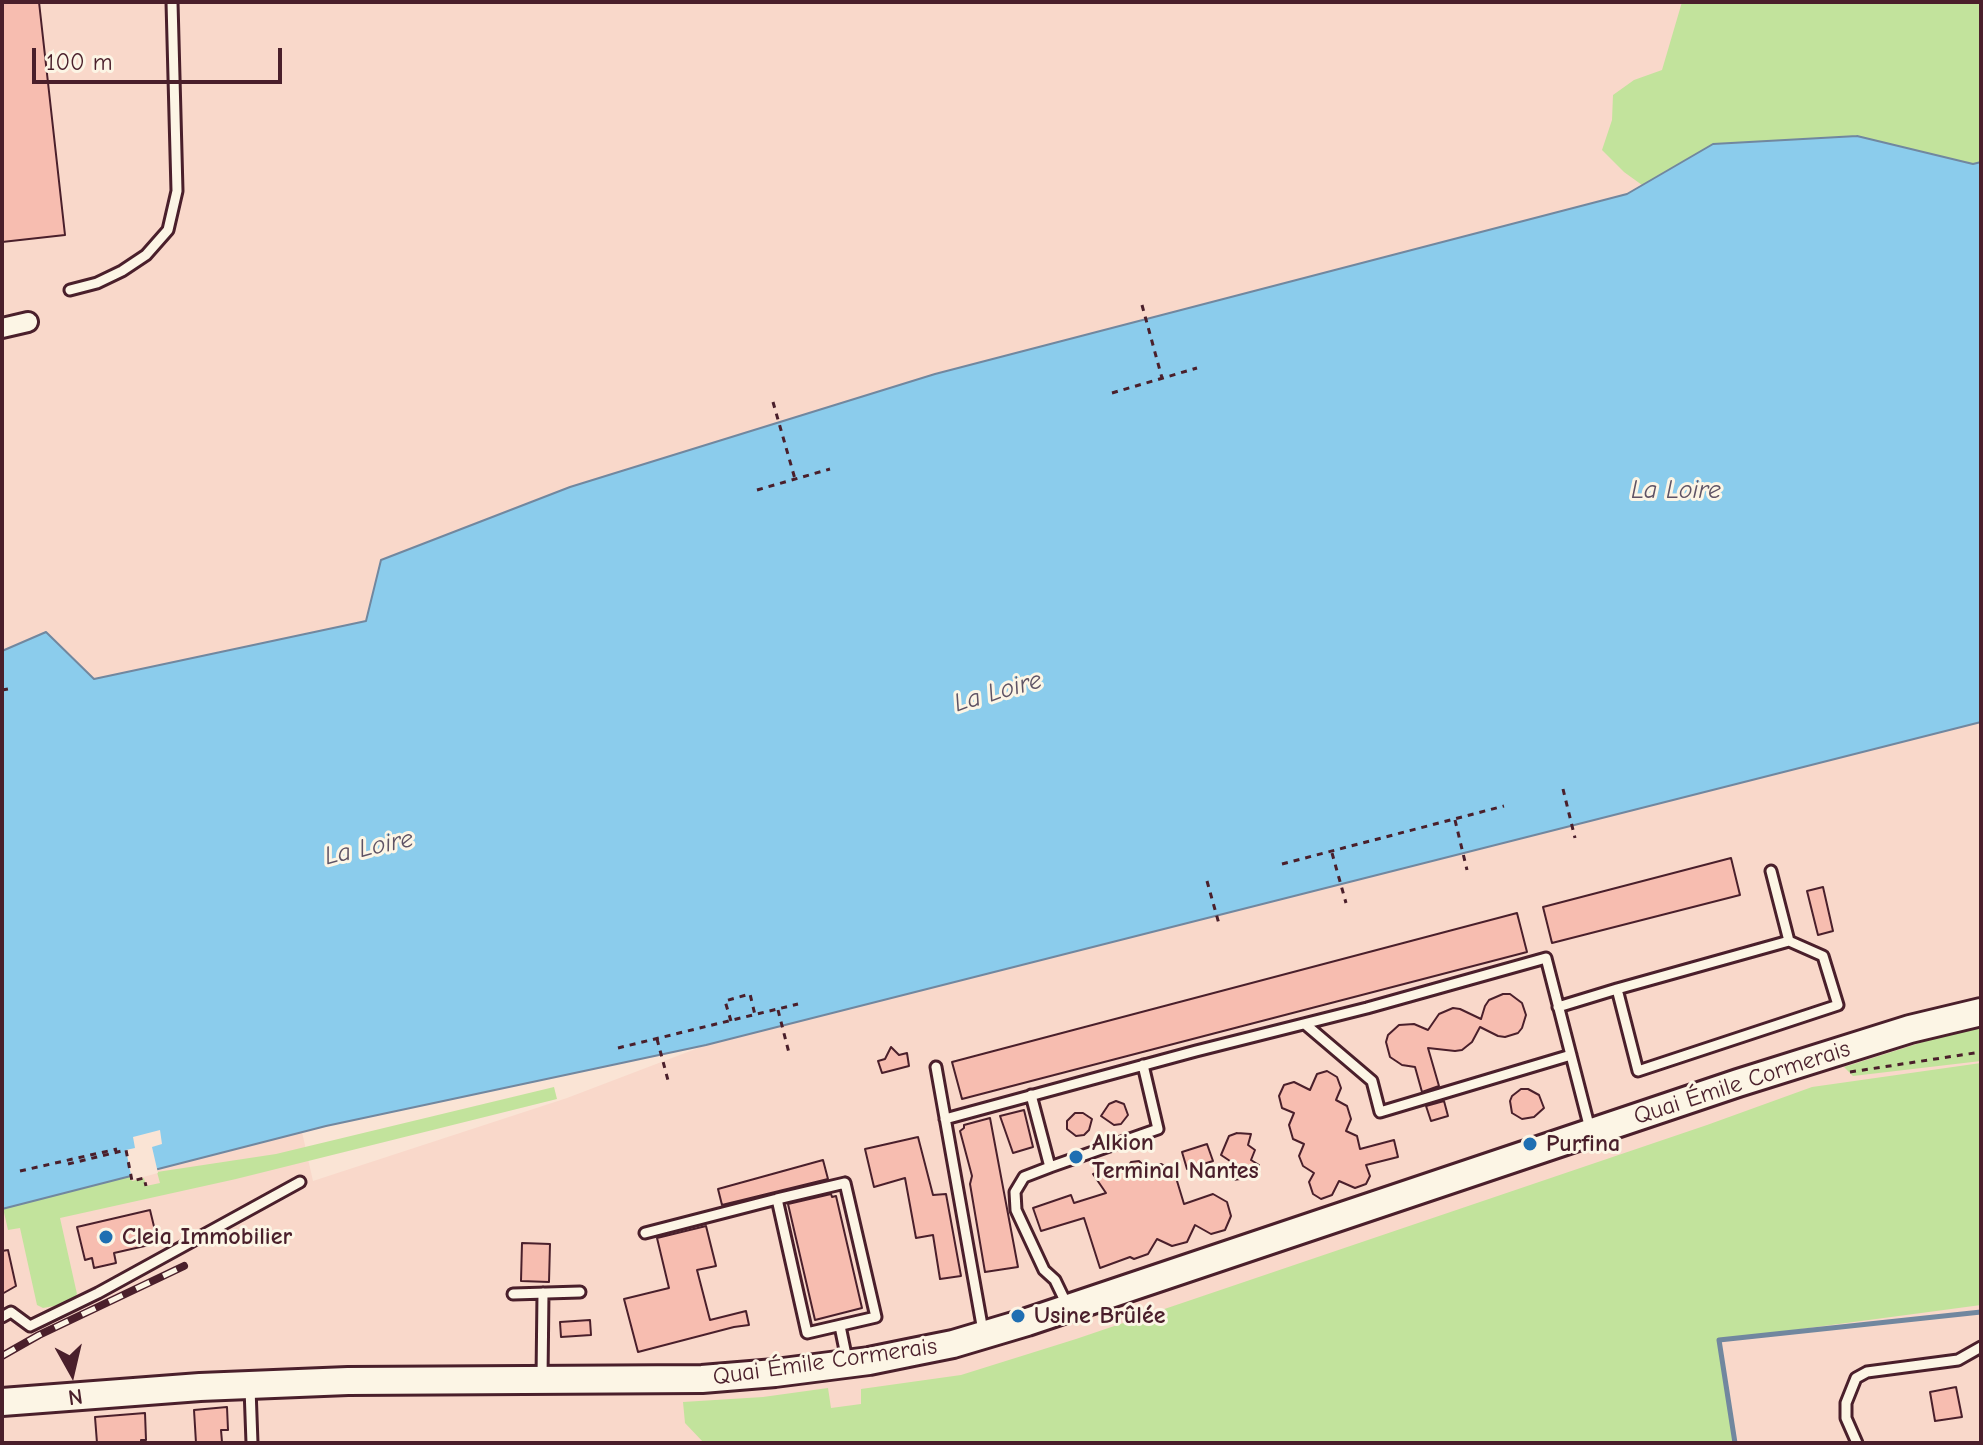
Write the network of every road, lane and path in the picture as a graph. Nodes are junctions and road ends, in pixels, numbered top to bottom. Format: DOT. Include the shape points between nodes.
graph roads {
  1 [pos="172,2"];
  2 [pos="70,290"];
  3 [pos="1142,305"];
  4 [pos="28,322"];
  5 [pos="2,328"];
  6 [pos="1197,368"];
  7 [pos="1162,378"];
  8 [pos="1112,393"];
  9 [pos="773,402"];
  10 [pos="830,469"];
  11 [pos="795,479"];
  12 [pos="757,490"];
  13 [pos="8,689"];
  14 [pos="2,690"];
  15 [pos="1563,789"];
  16 [pos="1504,806"];
  17 [pos="1454,819"];
  18 [pos="1575,838"];
  19 [pos="1332,851"];
  20 [pos="1282,864"];
  21 [pos="1467,870"];
  22 [pos="1771,871"];
  23 [pos="1207,881"];
  24 [pos="1346,903"];
  25 [pos="1219,924"];
  26 [pos="1789,941"];
  27 [pos="1617,989"];
  28 [pos="798,1004"];
  29 [pos="1558,1007"];
  30 [pos="778,1009"];
  31 [pos="1981,1012"];
  32 [pos="755,1015"];
  33 [pos="731,1021"];
  34 [pos="1305,1024"];
  35 [pos="657,1039"];
  36 [pos="618,1048"];
  37 [pos="1981,1052"];
  38 [pos="789,1053"];
  39 [pos="1571,1055"];
  40 [pos="1143,1065"];
  41 [pos="936,1067"];
  42 [pos="1841,1073"];
  43 [pos="669,1084"];
  44 [pos="1031,1095"];
  45 [pos="945,1119"];
  46 [pos="1591,1132"];
  47 [pos="117,1149"];
  48 [pos="68,1164"];
  49 [pos="1050,1167"];
  50 [pos="20,1171"];
  51 [pos="300,1182"];
  52 [pos="146,1186"];
  53 [pos="777,1199"];
  54 [pos="645,1233"];
  55 [pos="580,1292"];
  56 [pos="543,1293"];
  57 [pos="513,1294"];
  58 [pos="1068,1309"];
  59 [pos="2,1317"];
  60 [pos="840,1326"];
  61 [pos="984,1335"];
  62 [pos="1981,1347"];
  63 [pos="848,1363"];
  64 [pos="542,1380"];
  65 [pos="250,1385"];
  66 [pos="2,1402"];
  67 [pos="252,1443"];
  68 [pos="1857,1443"];
  1 -- 2 [label="lane" via="177,191 168,230 146,255 122,271"];
  3 -- 7 [label="path"];
  4 -- 5 [label="street"];
  6 -- 7 [label="path"];
  7 -- 8 [label="path"];
  9 -- 11 [label="path"];
  10 -- 11 [label="path"];
  11 -- 12 [label="path"];
  13 -- 14 [label="path"];
  15 -- 18 [label="path"];
  16 -- 17 [label="path"];
  17 -- 19 [label="path"];
  17 -- 21 [label="path"];
  19 -- 20 [label="path"];
  19 -- 24 [label="path"];
  22 -- 26 [label="lane"];
  23 -- 25 [label="path"];
  26 -- 27 [label="lane"];
  26 -- 27 [label="lane" via="1823,956 1838,1005 1638,1071"];
  27 -- 29 [label="lane"];
  28 -- 30 [label="path"];
  29 -- 34 [label="lane" via="1546,958"];
  29 -- 39 [label="lane"];
  30 -- 32 [label="path"];
  30 -- 38 [label="path"];
  31 -- 46 [label="main road, Quai Émile Cormerais" via="1896,1033"];
  32 -- 33 [label="path"];
  32 -- 33 [label="path" via="750,994 725,1001"];
  33 -- 35 [label="path"];
  34 -- 39 [label="lane" via="1372,1081 1380,1112"];
  34 -- 40 [label="lane"];
  35 -- 36 [label="path"];
  35 -- 43 [label="path"];
  37 -- 42 [label="path"];
  39 -- 46 [label="lane"];
  40 -- 44 [label="lane"];
  40 -- 49 [label="lane" via="1158,1129"];
  41 -- 45 [label="lane"];
  44 -- 45 [label="lane"];
  44 -- 49 [label="lane"];
  45 -- 61 [label="lane"];
  46 -- 58 [label="main road, Quai Émile Cormerais"];
  47 -- 50 [label="path"];
  48 -- 52 [label="path" via="126,1150 132,1181 144,1178"];
  49 -- 58 [label="lane" via="1024,1177 1015,1192 1016,1210"];
  51 -- 59 [label="lane" via="30,1326 11,1312"];
  53 -- 54 [label="lane"];
  53 -- 60 [label="lane" via="807,1333"];
  53 -- 60 [label="lane" via="845,1183 876,1317"];
  55 -- 56 [label="lane"];
  56 -- 57 [label="lane"];
  56 -- 64 [label="lane"];
  58 -- 61 [label="main road, Quai Émile Cormerais"];
  60 -- 63 [label="lane"];
  61 -- 63 [label="main road, Quai Émile Cormerais"];
  62 -- 68 [label="lane" via="1958,1360 1856,1378 1846,1418"];
  63 -- 64 [label="main road, Quai Émile Cormerais" via="702,1379"];
  64 -- 65 [label="main road, Quai Émile Cormerais"];
  65 -- 66 [label="main road, Quai Émile Cormerais"];
  65 -- 67 [label="lane"];
}
